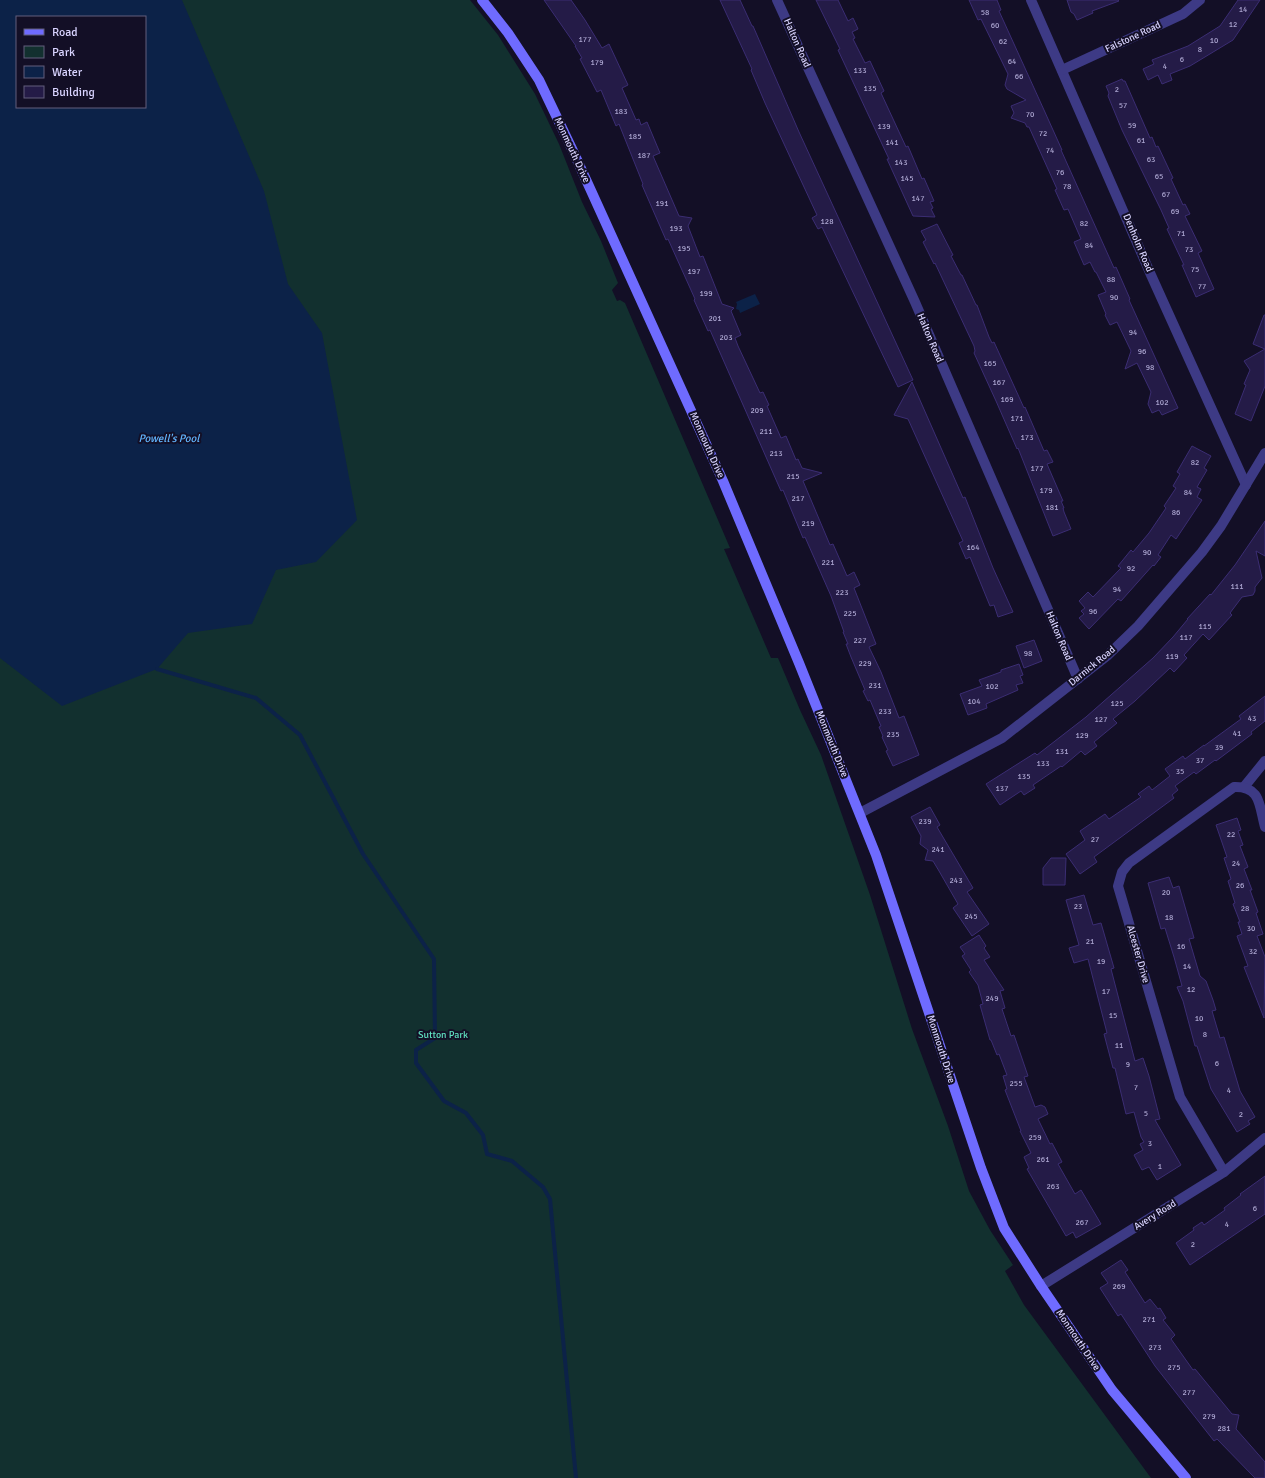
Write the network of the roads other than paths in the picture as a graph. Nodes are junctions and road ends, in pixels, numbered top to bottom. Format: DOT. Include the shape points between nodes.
graph roads {
  1 [pos="482,0"];
  2 [pos="777,0"];
  3 [pos="1031,0"];
  4 [pos="1200,0"];
  5 [pos="1062,70"];
  6 [pos="1265,453"];
  7 [pos="1246,485"];
  8 [pos="1078,679"];
  9 [pos="1265,762"];
  10 [pos="1244,787"];
  11 [pos="860,813"];
  12 [pos="1265,827"];
  13 [pos="1265,1138"];
  14 [pos="1224,1172"];
  15 [pos="1041,1286"];
  16 [pos="1186,1478"];
  1 -- 11 [label="street, Monmouth Drive" via="508,33 539,80 573,151 723,481"];
  2 -- 8 [label="street, Halton Road" via="915,302"];
  3 -- 5 [label="street, Denholm Road"];
  4 -- 5 [label="street, Falstone Road" via="1183,14"];
  5 -- 7 [label="street, Denholm Road"];
  6 -- 7 [label="street, Darnick Road"];
  7 -- 8 [label="street, Darnick Road" via="1221,526 1185,572 1138,626"];
  8 -- 11 [label="street, Darnick Road" via="1002,738"];
  9 -- 10 [label="street"];
  10 -- 12 [label="street" via="1252,790 1257,796"];
  10 -- 14 [label="street, Alcester Drive" via="1234,787 1226,792 1129,863 1122,872 1118,886 1180,1097"];
  11 -- 15 [label="street, Monmouth Drive" via="981,1168 1004,1228"];
  13 -- 14 [label="street, Avery Road"];
  14 -- 15 [label="street, Avery Road"];
  15 -- 16 [label="street, Monmouth Drive" via="1112,1390"];
}
